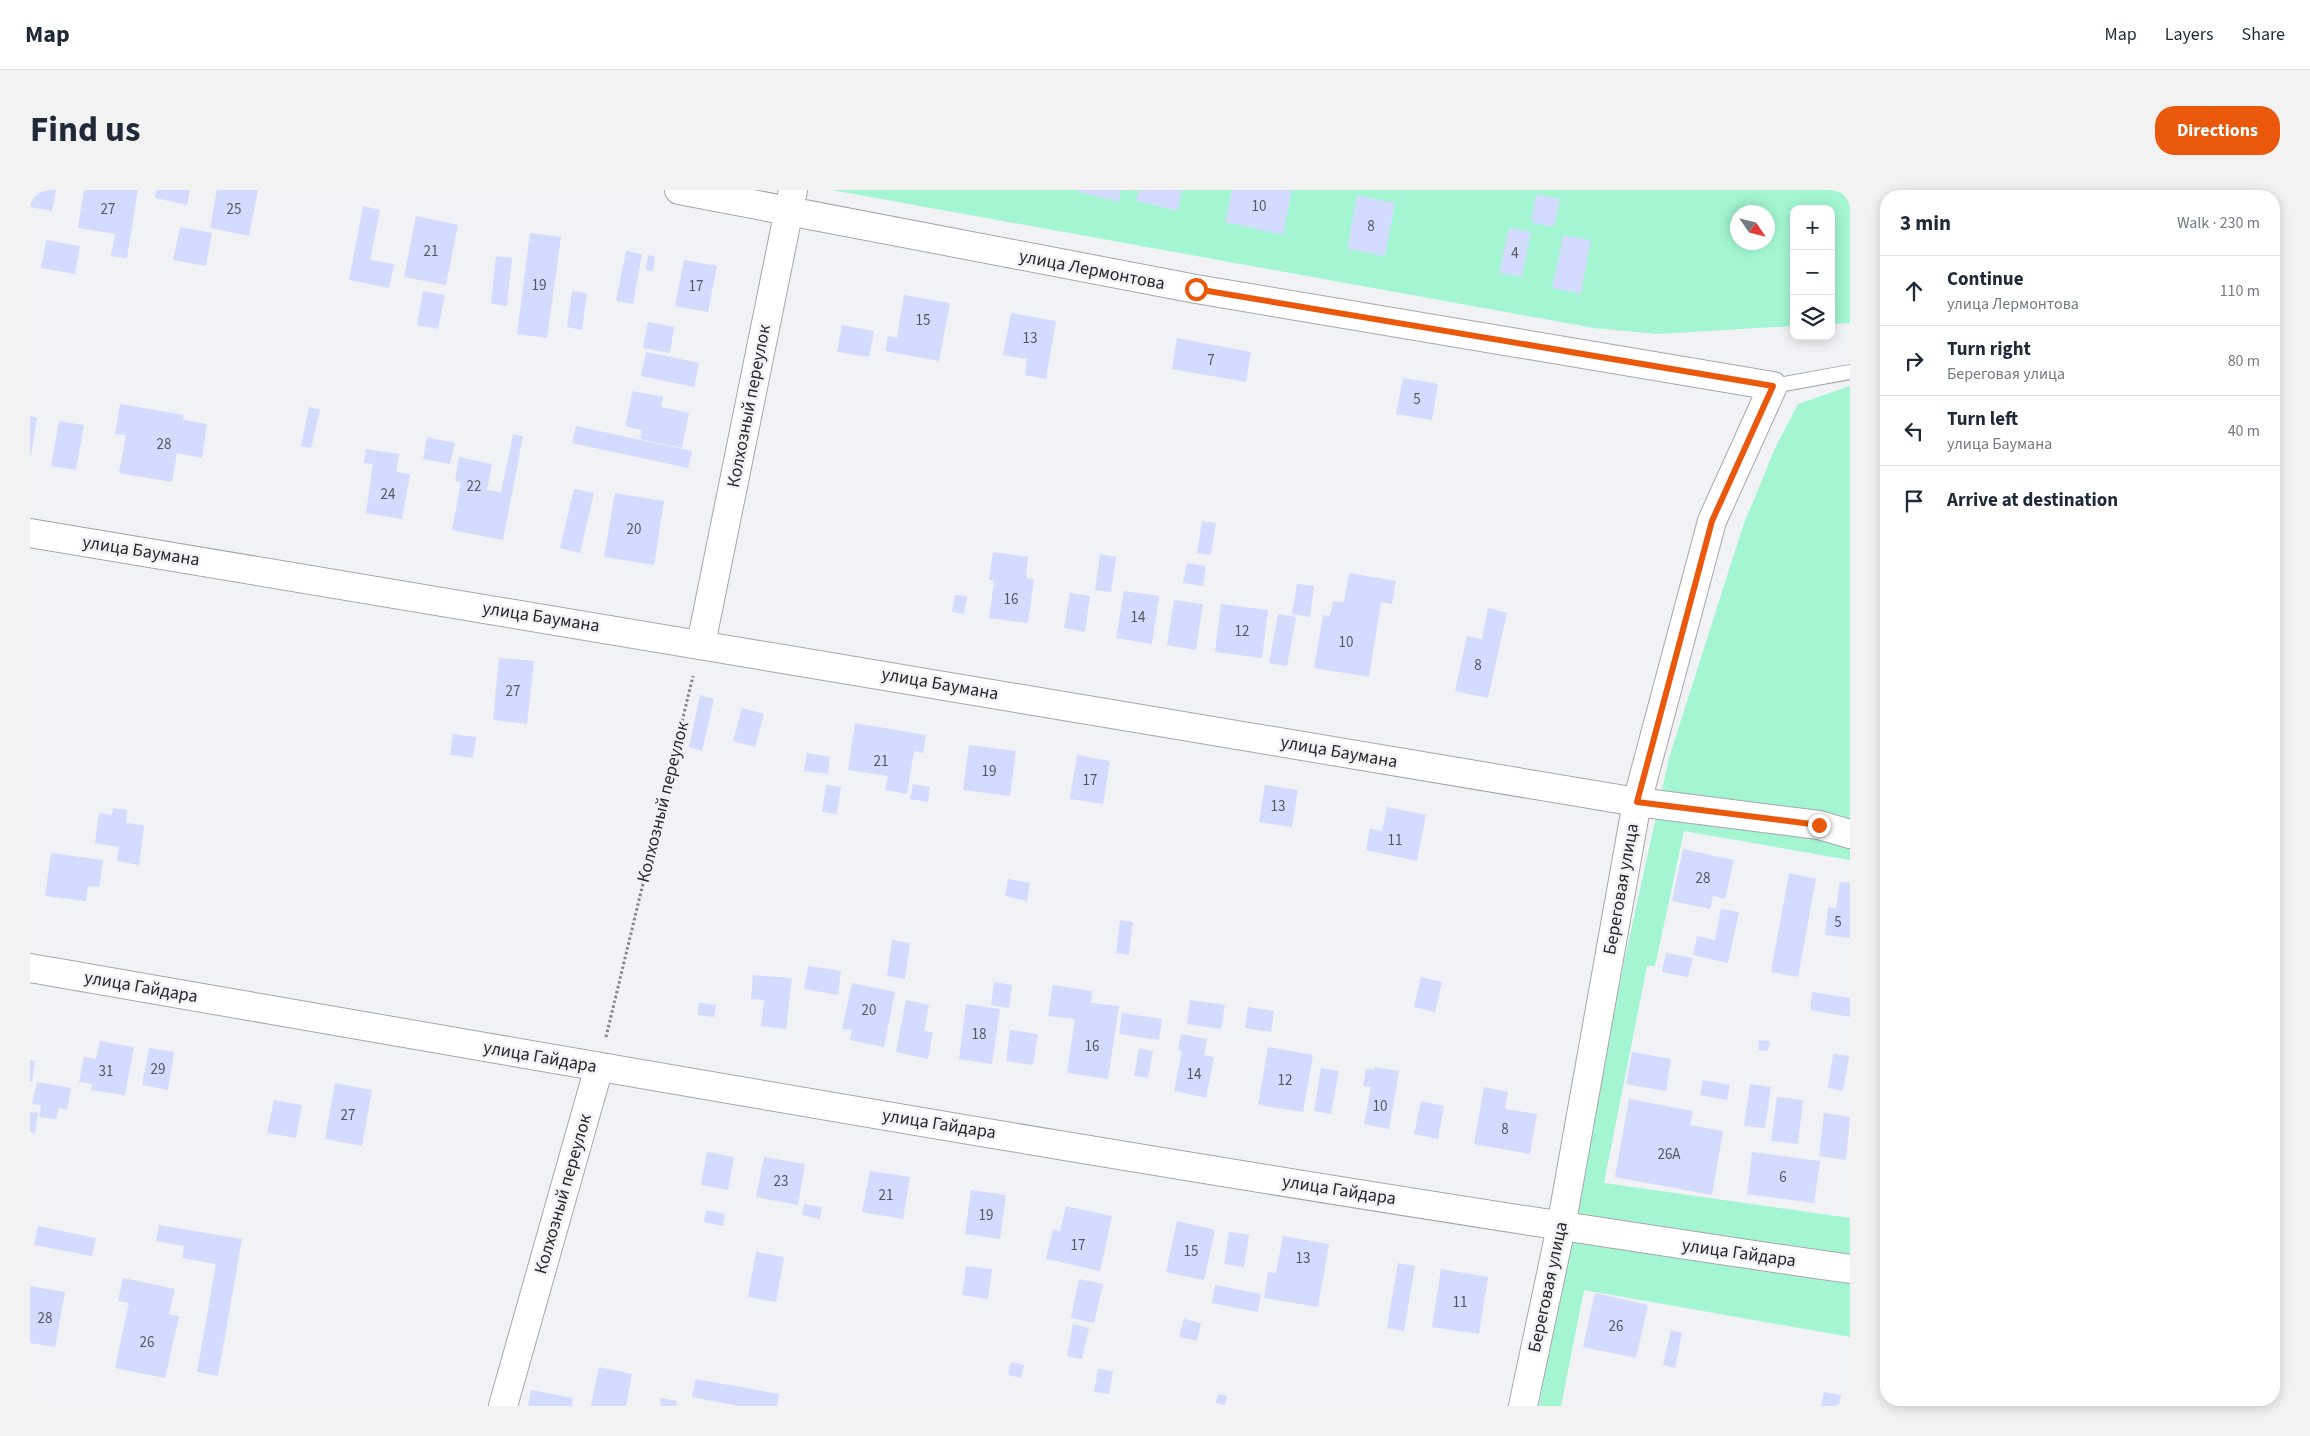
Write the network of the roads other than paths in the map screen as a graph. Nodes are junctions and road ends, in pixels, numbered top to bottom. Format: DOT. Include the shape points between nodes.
graph roads {
  1 [pos="679,190"];
  2 [pos="791,201"];
  3 [pos="1850,372"];
  4 [pos="1773,386"];
  5 [pos="30,533"];
  6 [pos="701,644"];
  7 [pos="1637,802"];
  8 [pos="1850,834"];
  9 [pos="30,968"];
  10 [pos="599,1067"];
  11 [pos="1561,1227"];
  12 [pos="1850,1269"];
  13 [pos="503,1406"];
  14 [pos="1523,1406"];
  1 -- 2 [label="street, улица Лермонтова"];
  2 -- 4 [label="street, улица Лермонтова" via="1196,289"];
  2 -- 6 [label="street, Колхозный переулок"];
  3 -- 4 [label="lane"];
  4 -- 7 [label="street, Береговая улица" via="1712,521"];
  5 -- 6 [label="street, улица Баумана"];
  6 -- 7 [label="street, улица Баумана"];
  7 -- 8 [label="street, улица Баумана" via="1819,825"];
  7 -- 11 [label="street, Береговая улица"];
  9 -- 10 [label="street, улица Гайдара"];
  10 -- 11 [label="street, улица Гайдара"];
  10 -- 13 [label="street, Колхозный переулок"];
  11 -- 12 [label="street, улица Гайдара"];
  11 -- 14 [label="street, Береговая улица"];
}
